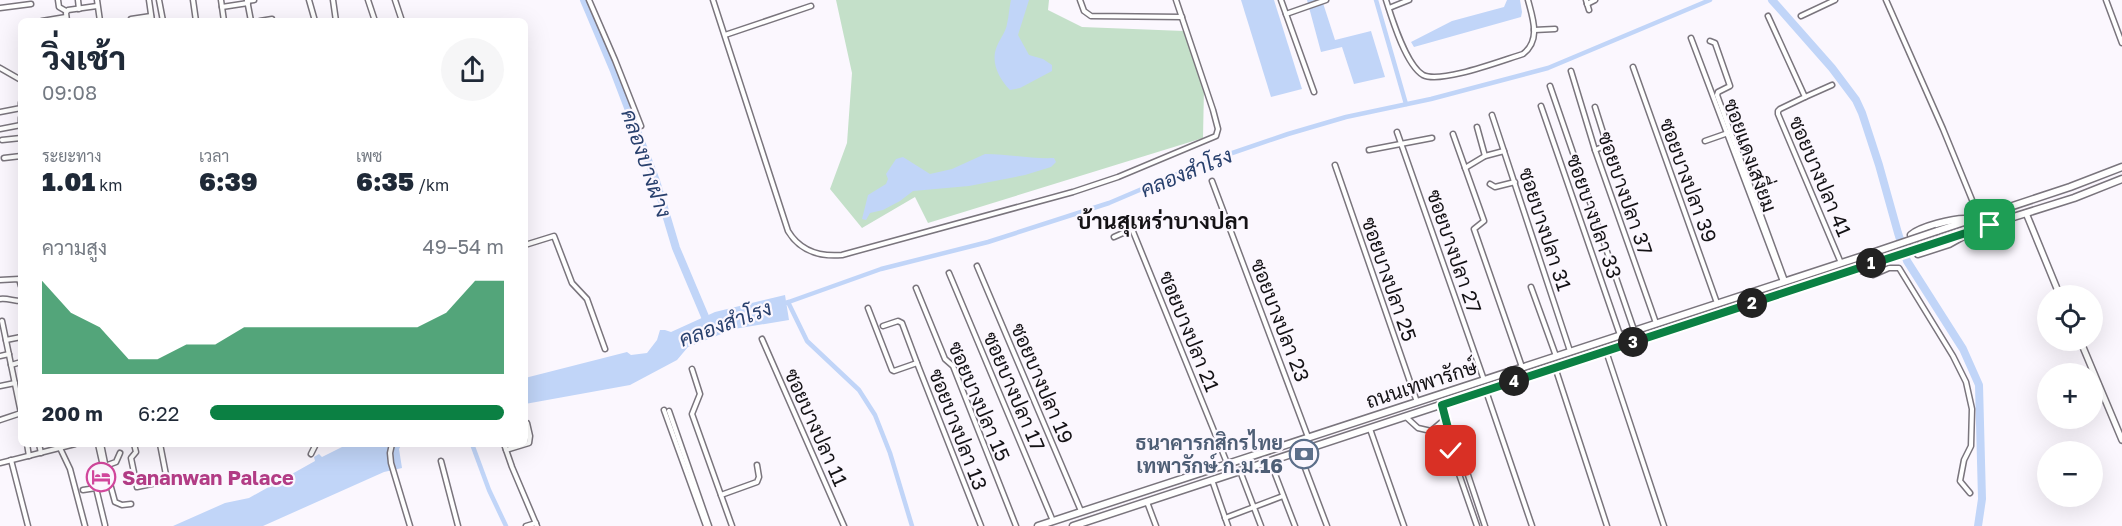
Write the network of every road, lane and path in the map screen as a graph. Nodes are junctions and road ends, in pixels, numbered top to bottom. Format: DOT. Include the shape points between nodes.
graph roads {
  1 [pos="57,0"];
  2 [pos="78,0"];
  3 [pos="97,0"];
  4 [pos="148,0"];
  5 [pos="159,0"];
  6 [pos="193,0"];
  7 [pos="221,0"];
  8 [pos="254,0"];
  9 [pos="309,0"];
  10 [pos="333,0"];
  11 [pos="368,0"];
  12 [pos="395,0"];
  13 [pos="589,0"];
  14 [pos="713,0"];
  15 [pos="1080,0"];
  16 [pos="1176,0"];
  17 [pos="1281,0"];
  18 [pos="1386,0"];
  19 [pos="1409,0"];
  20 [pos="1528,0"];
  21 [pos="1595,0"];
  22 [pos="1835,0"];
  23 [pos="1886,0"];
  24 [pos="2106,0"];
  25 [pos="247,1"];
  26 [pos="1324,1"];
  27 [pos="1587,2"];
  28 [pos="31,4"];
  29 [pos="98,6"];
  30 [pos="811,6"];
  31 [pos="222,7"];
  32 [pos="0,8"];
  33 [pos="1389,8"];
  34 [pos="79,9"];
  35 [pos="1589,10"];
  36 [pos="66,11"];
  37 [pos="1286,14"];
  38 [pos="1768,16"];
  39 [pos="1801,16"];
  40 [pos="1182,17"];
  41 [pos="67,18"];
  42 [pos="100,18"];
  43 [pos="152,18"];
  44 [pos="163,18"];
  45 [pos="196,18"];
  46 [pos="224,18"];
  47 [pos="250,18"];
  48 [pos="314,18"];
  49 [pos="336,18"];
  50 [pos="374,18"];
  51 [pos="401,18"];
  52 [pos="1555,29"];
  53 [pos="1534,30"];
  54 [pos="724,35"];
  55 [pos="1691,38"];
  56 [pos="1710,41"];
  57 [pos="2122,43"];
  58 [pos="1633,67"];
  59 [pos="0,68"];
  60 [pos="1572,71"];
  61 [pos="18,78"];
  62 [pos="1832,85"];
  63 [pos="1550,86"];
  64 [pos="1314,92"];
  65 [pos="1805,98"];
  66 [pos="1541,106"];
  67 [pos="1595,107"];
  68 [pos="18,109"];
  69 [pos="0,112"];
  70 [pos="1492,115"];
  71 [pos="18,126"];
  72 [pos="641,126"];
  73 [pos="1477,127"];
  74 [pos="0,129"];
  75 [pos="1397,132"];
  76 [pos="1453,134"];
  77 [pos="1728,134"];
  78 [pos="18,138"];
  79 [pos="1432,138"];
  80 [pos="2,140"];
  81 [pos="1705,141"];
  82 [pos="1401,143"];
  83 [pos="1369,150"];
  84 [pos="1595,150"];
  85 [pos="1504,151"];
  86 [pos="18,156"];
  87 [pos="1485,156"];
  88 [pos="4,158"];
  89 [pos="1335,165"];
  90 [pos="2122,166"];
  91 [pos="1466,168"];
  92 [pos="2122,179"];
  93 [pos="1212,181"];
  94 [pos="1515,182"];
  95 [pos="1490,184"];
  96 [pos="2026,213"];
  97 [pos="1976,218"];
  98 [pos="1972,230"];
  99 [pos="1114,237"];
  100 [pos="528,244"];
  101 [pos="1841,263"];
  102 [pos="978,266"];
  103 [pos="1854,269"];
  104 [pos="949,273"];
  105 [pos="18,279"];
  106 [pos="0,280"];
  107 [pos="1784,282"];
  108 [pos="2055,285"];
  109 [pos="1531,287"];
  110 [pos="916,288"];
  111 [pos="0,299"];
  112 [pos="18,301"];
  113 [pos="1717,303"];
  114 [pos="868,308"];
  115 [pos="2,321"];
  116 [pos="1656,323"];
  117 [pos="883,326"];
  118 [pos="1634,330"];
  119 [pos="2,331"];
  120 [pos="1620,335"];
  121 [pos="18,338"];
  122 [pos="762,339"];
  123 [pos="6,340"];
  124 [pos="605,349"];
  125 [pos="1606,350"];
  126 [pos="2085,351"];
  127 [pos="1570,352"];
  128 [pos="9,354"];
  129 [pos="0,356"];
  130 [pos="1556,356"];
  131 [pos="18,363"];
  132 [pos="917,363"];
  133 [pos="11,364"];
  134 [pos="1555,367"];
  135 [pos="1522,368"];
  136 [pos="692,369"];
  137 [pos="1504,374"];
  138 [pos="1484,380"];
  139 [pos="18,381"];
  140 [pos="15,382"];
  141 [pos="1507,384"];
  142 [pos="0,386"];
  143 [pos="18,387"];
  144 [pos="1485,391"];
  145 [pos="1417,403"];
  146 [pos="1442,405"];
  147 [pos="666,410"];
  148 [pos="18,414"];
  149 [pos="1407,417"];
  150 [pos="0,420"];
  151 [pos="1445,420"];
  152 [pos="528,427"];
  153 [pos="1370,429"];
  154 [pos="1431,430"];
  155 [pos="1449,432"];
  156 [pos="1308,437"];
  157 [pos="1442,438"];
  158 [pos="2122,440"];
  159 [pos="528,443"];
  160 [pos="28,447"];
  161 [pos="40,447"];
  162 [pos="64,447"];
  163 [pos="100,447"];
  164 [pos="100,447"];
  165 [pos="135,447"];
  166 [pos="161,447"];
  167 [pos="314,447"];
  168 [pos="391,447"];
  169 [pos="505,447"];
  170 [pos="516,447"];
  171 [pos="60,448"];
  172 [pos="506,450"];
  173 [pos="1299,452"];
  174 [pos="41,453"];
  175 [pos="120,453"];
  176 [pos="311,454"];
  177 [pos="29,456"];
  178 [pos="11,460"];
  179 [pos="441,461"];
  180 [pos="1270,461"];
  181 [pos="0,462"];
  182 [pos="1227,463"];
  183 [pos="757,465"];
  184 [pos="105,466"];
  185 [pos="1240,471"];
  186 [pos="187,477"];
  187 [pos="1212,480"];
  188 [pos="156,483"];
  189 [pos="96,488"];
  190 [pos="83,490"];
  191 [pos="1970,493"];
  192 [pos="721,495"];
  193 [pos="1283,496"];
  194 [pos="1147,501"];
  195 [pos="131,504"];
  196 [pos="1254,507"];
  197 [pos="1081,511"];
  198 [pos="1225,518"];
  199 [pos="1053,521"];
  200 [pos="537,524"];
  201 [pos="105,525"];
  202 [pos="28,526"];
  203 [pos="85,526"];
  204 [pos="410,526"];
  205 [pos="458,526"];
  206 [pos="526,526"];
  207 [pos="707,526"];
  208 [pos="732,526"];
  209 [pos="844,526"];
  210 [pos="981,526"];
  211 [pos="1016,526"];
  212 [pos="1038,526"];
  213 [pos="1073,526"];
  214 [pos="1156,526"];
  215 [pos="1228,526"];
  216 [pos="1261,526"];
  217 [pos="1295,526"];
  218 [pos="1328,526"];
  219 [pos="1404,526"];
  220 [pos="1477,526"];
  221 [pos="1485,526"];
  222 [pos="1532,526"];
  223 [pos="1606,526"];
  224 [pos="1664,526"];
  1 -- 36 [label="street"];
  2 -- 34 [label="street"];
  3 -- 29 [label="street"];
  4 -- 43 [label="street"];
  5 -- 44 [label="street"];
  6 -- 45 [label="street"];
  7 -- 31 [label="street"];
  8 -- 25 [label="street"];
  9 -- 48 [label="street"];
  10 -- 49 [label="street"];
  11 -- 50 [label="street"];
  12 -- 51 [label="street"];
  13 -- 72 [label="street"];
  14 -- 54 [label="street"];
  15 -- 40 [label="street" via="1091,16"];
  16 -- 40 [label="street"];
  17 -- 37 [label="street"];
  18 -- 33 [label="street"];
  19 -- 33 [label="street"];
  20 -- 53 [label="street"];
  21 -- 27 [label="street"];
  22 -- 39 [label="street"];
  23 -- 97 [label="street" via="1939,118"];
  24 -- 57 [label="street"];
  25 -- 31 [label="street"];
  25 -- 47 [label="street"];
  26 -- 37 [label="street"];
  27 -- 35 [label="street"];
  28 -- 32 [label="street"];
  29 -- 34 [label="street"];
  29 -- 42 [label="street"];
  30 -- 54 [label="street"];
  31 -- 46 [label="street"];
  33 -- 53 [label="street" via="1410,59 1419,71 1432,77 1458,74 1523,54 1533,42"];
  34 -- 36 [label="street"];
  36 -- 41 [label="street"];
  37 -- 64 [label="street"];
  38 -- 65 [label="street, ซอยบางปลา 41"];
  40 -- 54 [label="street" via="1218,129 1216,136 1073,192 828,256 804,248 788,231"];
  52 -- 53 [label="street"];
  55 -- 77 [label="street, ซอยแดงเสงี่ยม"];
  56 -- 107 [label="street" via="1716,43 1730,86 1718,95"];
  58 -- 113 [label="street, ซอยบางปลา 39"];
  59 -- 61 [label="street"];
  60 -- 84 [label="street, ซอยบางปลา 37"];
  62 -- 65 [label="street"];
  63 -- 118 [label="street"];
  65 -- 101 [label="street, ซอยบางปลา 41" via="1780,109 1778,114"];
  66 -- 120 [label="street, ซอยบางปลา 33"];
  67 -- 84 [label="street" via="1607,144"];
  68 -- 69 [label="street"];
  70 -- 85 [label="street, ซอยบางปลา 31"];
  71 -- 74 [label="street"];
  73 -- 87 [label="street"];
  75 -- 82 [label="street, ซอยบางปลา 27"];
  76 -- 91 [label="street"];
  77 -- 81 [label="street"];
  77 -- 107 [label="street, ซอยแดงเสงี่ยม"];
  78 -- 80 [label="street"];
  79 -- 82 [label="street"];
  82 -- 83 [label="street"];
  82 -- 138 [label="street, ซอยบางปลา 27"];
  84 -- 116 [label="street, ซอยบางปลา 37"];
  85 -- 87 [label="street"];
  85 -- 94 [label="street, ซอยบางปลา 31"];
  86 -- 88 [label="street"];
  87 -- 91 [label="street"];
  89 -- 145 [label="street, ซอยบางปลา 25"];
  90 -- 97 [label="main road, ถนนเทพารักษ์"];
  91 -- 135 [label="street" via="1484,221 1474,229"];
  92 -- 96 [label="main road, ถนนเทพารักษ์"];
  93 -- 156 [label="street, ซอยบางปลา 23"];
  94 -- 95 [label="street" via="1495,188"];
  94 -- 127 [label="street, ซอยบางปลา 31"];
  96 -- 98 [label="main road, ถนนเทพารักษ์"];
  96 -- 108 [label="street"];
  97 -- 98 [label="main road" via="1954,220 1914,232 1911,237 1920,254 1960,239"];
  97 -- 101 [label="main road, ถนนเทพารักษ์, bridge"];
  98 -- 103 [label="main road, ถนนเทพารักษ์, bridge"];
  99 -- 182 [label="street, ซอยบางปลา 21" via="1132,229"];
  100 -- 124 [label="street" via="554,236 572,283 587,299"];
  101 -- 107 [label="main road, ถนนเทพารักษ์"];
  102 -- 197 [label="street, ซอยบางปลา 19"];
  103 -- 125 [label="main road, ถนนเทพารักษ์"];
  103 -- 191 [label="street" via="1873,275 1899,268 1963,374 1972,409 1971,446 1960,481"];
  104 -- 199 [label="street, ซอยบางปลา 17"];
  105 -- 106 [label="street"];
  107 -- 113 [label="main road, ถนนเทพารักษ์"];
  109 -- 130 [label="street"];
  110 -- 211 [label="street, ซอยบางปลา 15" via="945,359 957,375"];
  111 -- 112 [label="street"];
  113 -- 116 [label="main road, ถนนเทพารักษ์"];
  114 -- 132 [label="street, ซอยบางปลา 13" via="892,370"];
  115 -- 119 [label="street"];
  116 -- 118 [label="main road, ถนนเทพารักษ์"];
  117 -- 132 [label="street" via="900,322"];
  118 -- 120 [label="main road, ถนนเทพารักษ์"];
  119 -- 123 [label="street"];
  120 -- 127 [label="main road, ถนนเทพารักษ์"];
  121 -- 123 [label="street"];
  122 -- 209 [label="street, ซอยบางปลา 11"];
  123 -- 128 [label="street"];
  125 -- 134 [label="main road, ถนนเทพารักษ์"];
  125 -- 224 [label="street"];
  126 -- 158 [label="street"];
  127 -- 130 [label="main road, ถนนเทพารักษ์"];
  128 -- 129 [label="street"];
  128 -- 133 [label="street"];
  130 -- 135 [label="main road, ถนนเทพารักษ์"];
  131 -- 133 [label="street"];
  132 -- 210 [label="street, ซอยบางปลา 13"];
  133 -- 140 [label="street"];
  134 -- 141 [label="main road, ถนนเทพารักษ์"];
  134 -- 223 [label="street"];
  135 -- 137 [label="main road, ถนนเทพารักษ์"];
  136 -- 192 [label="street" via="700,394 692,414"];
  137 -- 138 [label="main road, ถนนเทพารักษ์"];
  137 -- 141 [label="main road"];
  138 -- 145 [label="main road, ถนนเทพารักษ์"];
  139 -- 140 [label="street"];
  140 -- 142 [label="street"];
  140 -- 143 [label="street"];
  141 -- 144 [label="main road, ถนนเทพารักษ์"];
  144 -- 146 [label="main road, ถนนเทพารักษ์"];
  144 -- 222 [label="street"];
  145 -- 156 [label="main road, ถนนเทพารักษ์"];
  146 -- 149 [label="main road, ถนนเทพารักษ์"];
  146 -- 151 [label="street"];
  147 -- 207 [label="street"];
  148 -- 150 [label="street"];
  149 -- 153 [label="main road, ถนนเทพารักษ์"];
  149 -- 154 [label="street" via="1418,428"];
  151 -- 154 [label="street"];
  151 -- 155 [label="street"];
  152 -- 159 [label="street"];
  153 -- 173 [label="main road, ถนนเทพารักษ์"];
  153 -- 219 [label="street"];
  154 -- 157 [label="street"];
  155 -- 157 [label="street"];
  155 -- 221 [label="street"];
  156 -- 182 [label="main road, ถนนเทพารักษ์"];
  157 -- 220 [label="street" via="1455,460"];
  160 -- 177 [label="street"];
  161 -- 174 [label="street"];
  162 -- 171 [label="street"];
  163 -- 184 [label="street"];
  164 -- 189 [label="street" via="107,485"];
  165 -- 188 [label="street" via="131,458 137,487"];
  166 -- 186 [label="street" via="167,480"];
  167 -- 176 [label="street"];
  168 -- 204 [label="street" via="394,475"];
  169 -- 172 [label="street"];
  170 -- 172 [label="street"];
  171 -- 174 [label="street"];
  171 -- 203 [label="street" via="70,469"];
  172 -- 200 [label="street"];
  173 -- 180 [label="main road, ถนนเทพารักษ์"];
  173 -- 218 [label="street"];
  174 -- 177 [label="street"];
  175 -- 184 [label="street" via="116,462"];
  177 -- 178 [label="street"];
  178 -- 181 [label="street"];
  178 -- 202 [label="street"];
  179 -- 205 [label="street"];
  180 -- 185 [label="main road, ถนนเทพารักษ์"];
  180 -- 193 [label="street"];
  182 -- 197 [label="main road, ถนนเทพารักษ์"];
  183 -- 192 [label="street" via="757,482"];
  184 -- 195 [label="street" via="115,502"];
  185 -- 187 [label="main road, ถนนเทพารักษ์"];
  185 -- 196 [label="street"];
  187 -- 194 [label="main road, ถนนเทพารักษ์"];
  187 -- 198 [label="street"];
  189 -- 190 [label="street"];
  189 -- 201 [label="street"];
  192 -- 208 [label="street"];
  193 -- 196 [label="street"];
  193 -- 217 [label="street"];
  194 -- 213 [label="main road, ถนนเทพารักษ์"];
  194 -- 214 [label="street"];
  196 -- 198 [label="street"];
  196 -- 216 [label="street"];
  197 -- 199 [label="main road, ถนนเทพารักษ์"];
  198 -- 215 [label="street"];
  199 -- 212 [label="main road, ถนนเทพารักษ์"];
  200 -- 206 [label="street"];
}
